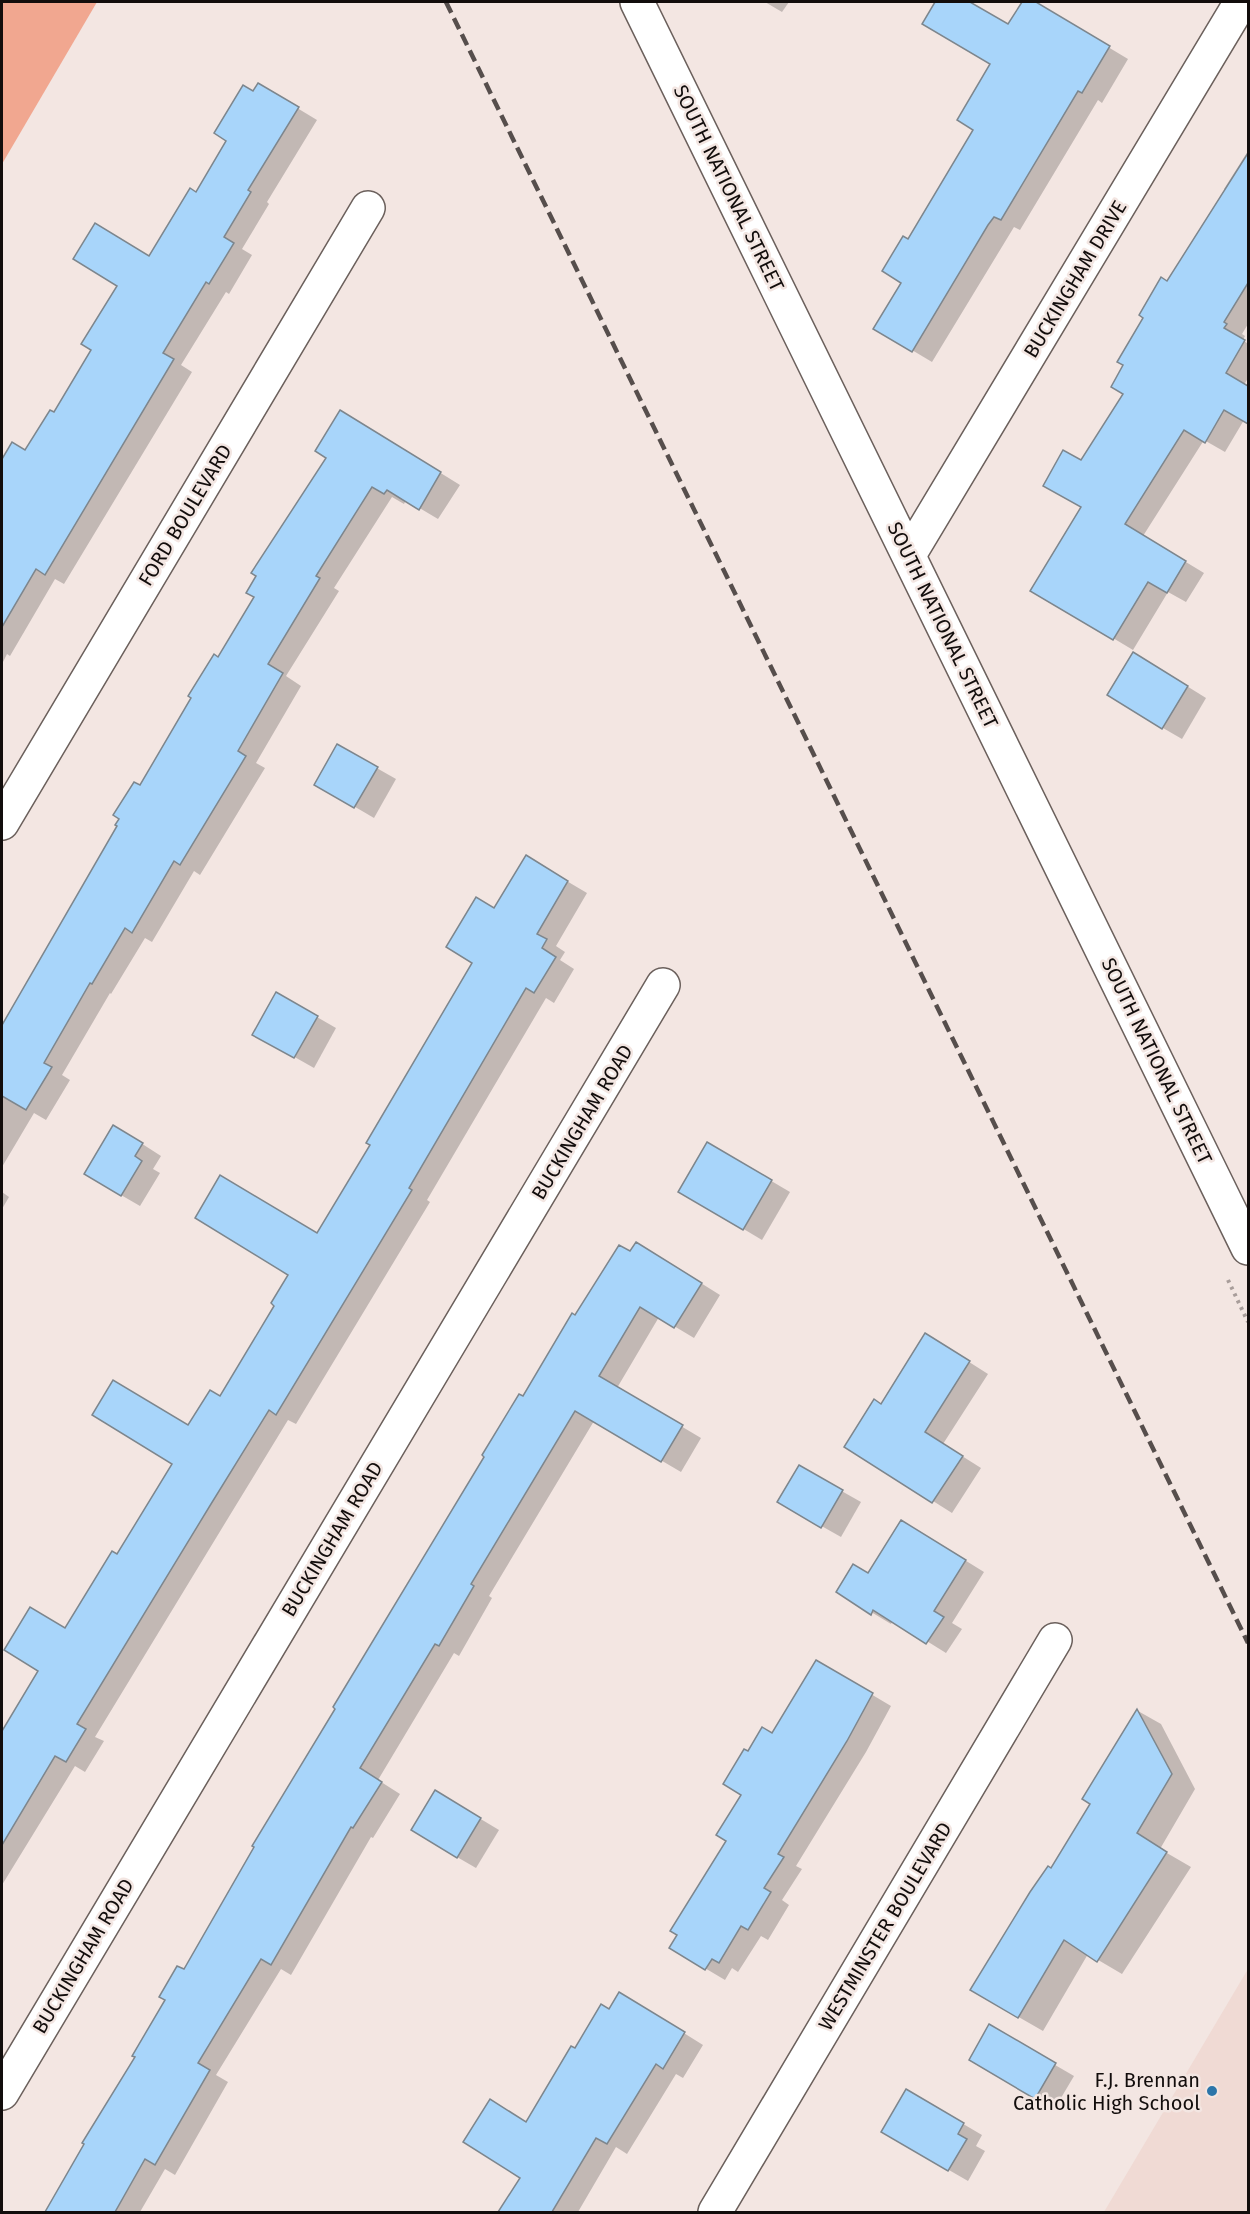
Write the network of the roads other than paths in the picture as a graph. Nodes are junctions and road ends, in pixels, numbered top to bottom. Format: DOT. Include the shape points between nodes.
graph roads {
  1 [pos="637,2"];
  2 [pos="1241,2"];
  3 [pos="368,208"];
  4 [pos="909,555"];
  5 [pos="2,822"];
  6 [pos="663,985"];
  7 [pos="1248,1248"];
  8 [pos="1055,1640"];
  9 [pos="2,2093"];
  10 [pos="715,2212"];
  1 -- 4 [label="street, SOUTH NATIONAL STREET"];
  2 -- 4 [label="street, BUCKINGHAM DRIVE"];
  3 -- 5 [label="street, FORD BOULEVARD"];
  4 -- 7 [label="street, SOUTH NATIONAL STREET"];
  6 -- 9 [label="street, BUCKINGHAM ROAD"];
  8 -- 10 [label="street, WESTMINSTER BOULEVARD"];
}
